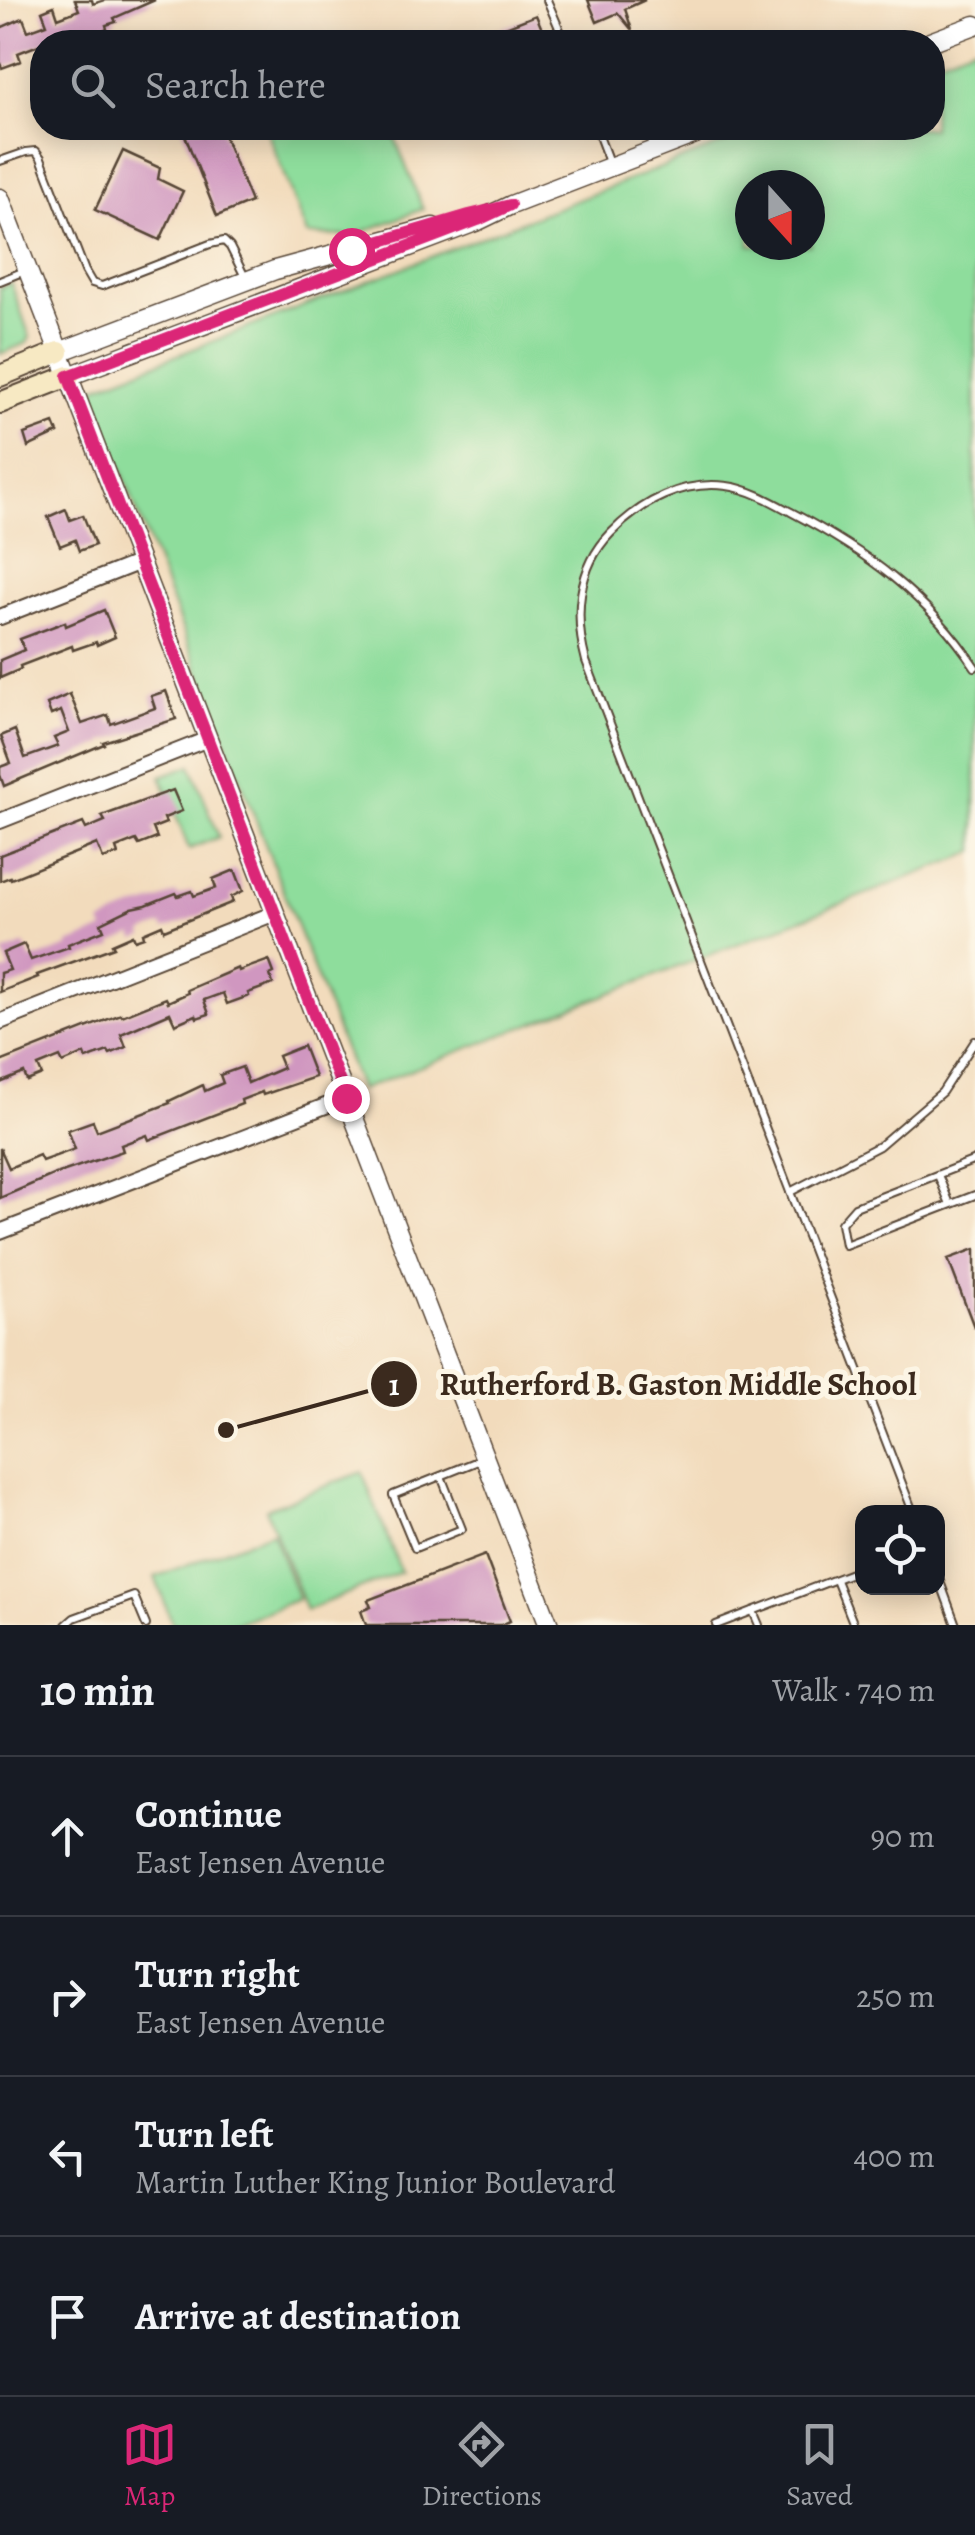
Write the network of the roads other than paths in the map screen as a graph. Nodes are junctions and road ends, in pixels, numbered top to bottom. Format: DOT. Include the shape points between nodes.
graph roads {
  1 [pos="547,0"];
  2 [pos="975,25"];
  3 [pos="561,30"];
  4 [pos="945,36"];
  5 [pos="601,140"];
  6 [pos="679,140"];
  7 [pos="0,162"];
  8 [pos="611,166"];
  9 [pos="0,198"];
  10 [pos="510,205"];
  11 [pos="28,270"];
  12 [pos="246,280"];
  13 [pos="0,281"];
  14 [pos="60,352"];
  15 [pos="0,376"];
  16 [pos="68,376"];
  17 [pos="0,403"];
  18 [pos="140,562"];
  19 [pos="0,617"];
  20 [pos="975,667"];
  21 [pos="208,739"];
  22 [pos="0,822"];
  23 [pos="275,913"];
  24 [pos="0,1022"];
  25 [pos="975,1041"];
  26 [pos="346,1098"];
  27 [pos="975,1160"];
  28 [pos="938,1175"];
  29 [pos="790,1192"];
  30 [pos="975,1195"];
  31 [pos="950,1204"];
  32 [pos="0,1232"];
  33 [pos="484,1458"];
  34 [pos="441,1476"];
  35 [pos="910,1505"];
  36 [pos="855,1572"];
  37 [pos="836,1580"];
  38 [pos="945,1595"];
  39 [pos="754,1611"];
  40 [pos="66,1625"];
  41 [pos="146,1625"];
  42 [pos="548,1625"];
  43 [pos="716,1625"];
  44 [pos="759,1625"];
  45 [pos="854,1625"];
  46 [pos="956,1625"];
  1 -- 3 [label="lane"];
  2 -- 4 [label="street"];
  5 -- 8 [label="lane"];
  6 -- 8 [label="street"];
  7 -- 12 [label="lane" via="36,151 92,283 102,286 224,241"];
  8 -- 10 [label="street"];
  9 -- 11 [label="street"];
  10 -- 12 [label="street"];
  10 -- 16 [label="street"];
  11 -- 13 [label="lane"];
  11 -- 14 [label="street"];
  12 -- 14 [label="street"];
  14 -- 15 [label="main road"];
  14 -- 16 [label="street"];
  16 -- 17 [label="main road"];
  16 -- 18 [label="street"];
  18 -- 19 [label="street"];
  18 -- 21 [label="street"];
  20 -- 29 [label="lane" via="916,596 874,560 761,496 726,486 650,500 601,544 585,575 578,606 586,661"];
  21 -- 22 [label="street"];
  21 -- 23 [label="street"];
  23 -- 24 [label="street"];
  23 -- 26 [label="street"];
  25 -- 29 [label="lane" via="942,1092 879,1146"];
  26 -- 32 [label="street"];
  26 -- 33 [label="street"];
  27 -- 28 [label="lane"];
  28 -- 31 [label="lane"];
  28 -- 31 [label="lane" via="855,1207 841,1223 845,1245"];
  29 -- 35 [label="lane"];
  30 -- 31 [label="lane"];
  33 -- 34 [label="lane"];
  33 -- 42 [label="street"];
  34 -- 34 [label="lane" via="393,1494 415,1548 462,1530"];
  36 -- 37 [label="lane"];
  37 -- 39 [label="lane"];
  37 -- 45 [label="lane"];
  38 -- 46 [label="lane"];
  39 -- 43 [label="lane"];
  39 -- 44 [label="lane"];
  40 -- 41 [label="lane" via="134,1596"];
}
